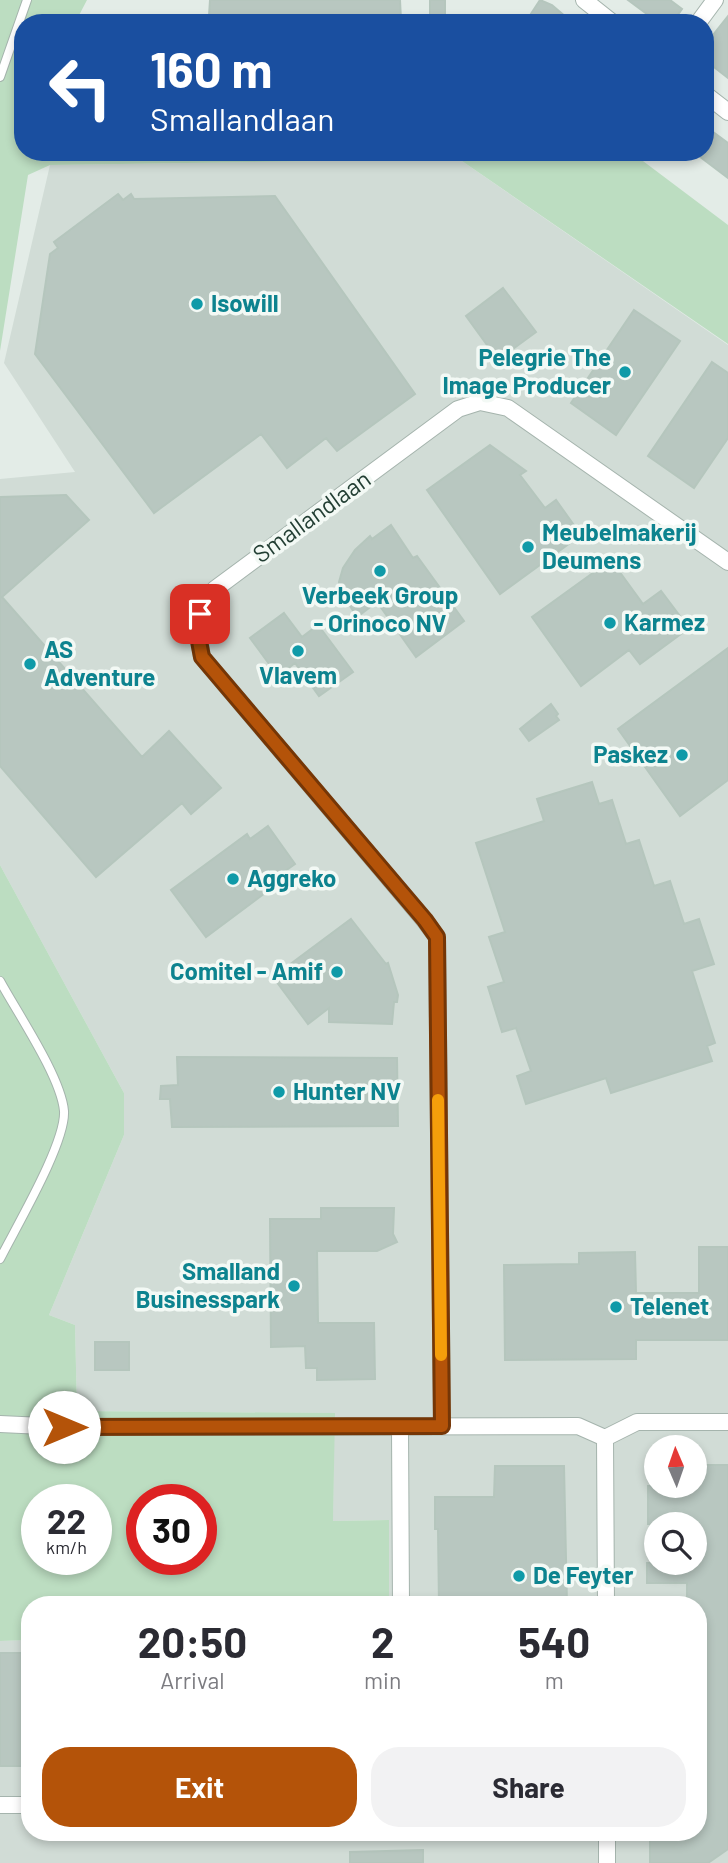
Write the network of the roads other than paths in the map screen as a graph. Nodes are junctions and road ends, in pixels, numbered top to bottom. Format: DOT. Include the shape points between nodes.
graph roads {
  1 [pos="584,0"];
  2 [pos="602,14"];
  3 [pos="14,37"];
  4 [pos="0,77"];
  5 [pos="714,101"];
  6 [pos="728,112"];
  7 [pos="728,562"];
  8 [pos="0,981"];
  9 [pos="0,1259"];
  10 [pos="728,1422"];
  11 [pos="0,1424"];
  12 [pos="442,1426"];
  13 [pos="400,1428"];
  14 [pos="605,1438"];
  15 [pos="401,1596"];
  16 [pos="606,1596"];
  17 [pos="0,1805"];
  18 [pos="21,1805"];
  19 [pos="607,1841"];
  20 [pos="607,1863"];
  1 -- 2 [label="street"];
  3 -- 4 [label="lane"];
  5 -- 6 [label="street"];
  7 -- 12 [label="street, Smallandlaan" via="508,408 480,402 458,409 215,589 200,614 202,657 437,937"];
  8 -- 9 [label="lane" via="59,1087 64,1113 58,1143"];
  10 -- 14 [label="street" via="637,1422"];
  11 -- 13 [label="street"];
  12 -- 13 [label="street"];
  12 -- 14 [label="street" via="578,1426"];
  13 -- 15 [label="street"];
  14 -- 16 [label="street"];
  17 -- 18 [label="street"];
  19 -- 20 [label="street"];
}
